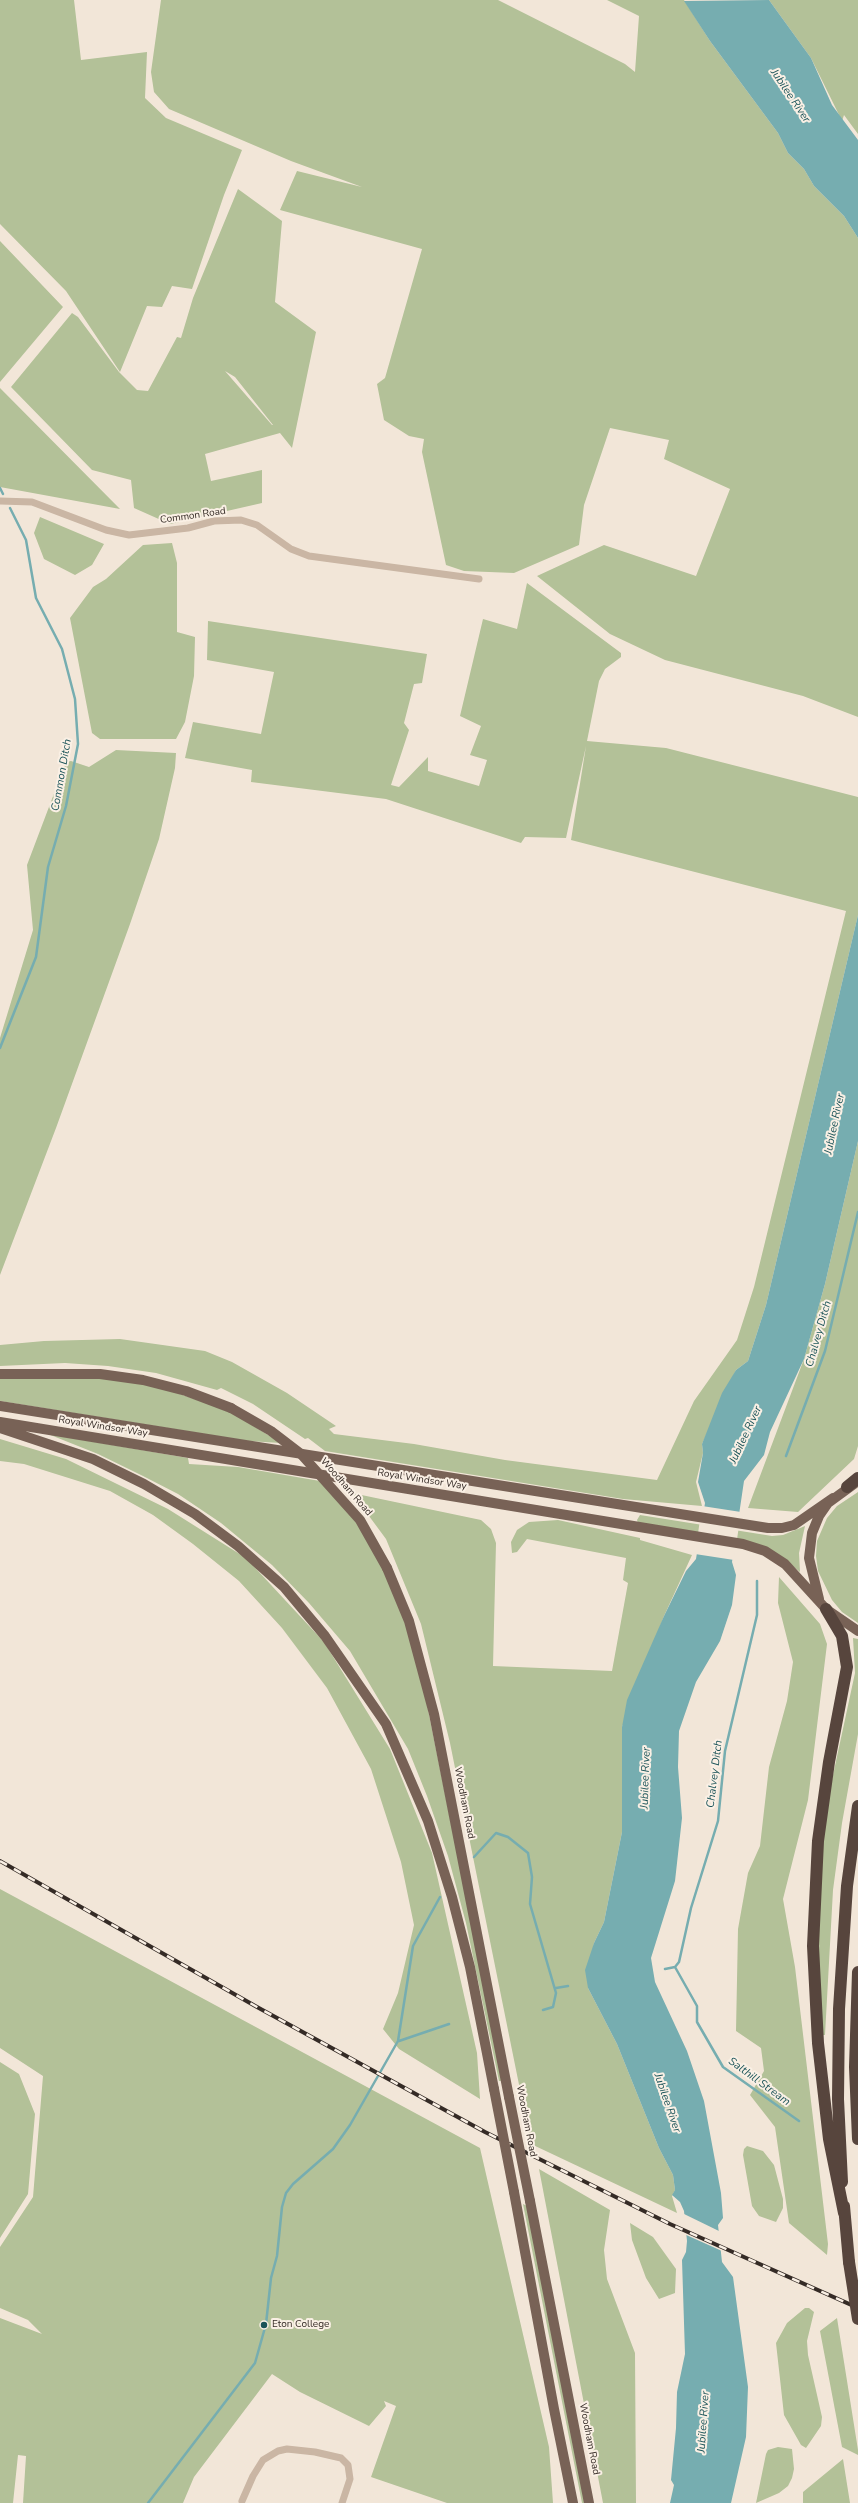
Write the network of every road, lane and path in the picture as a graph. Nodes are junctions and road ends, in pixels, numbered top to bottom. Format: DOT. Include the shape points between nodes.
graph roads {
  1 [pos="0,501"];
  2 [pos="479,579"];
  3 [pos="0,1374"];
  4 [pos="0,1406"];
  5 [pos="0,1422"];
  6 [pos="0,1428"];
  7 [pos="858,1478"];
  8 [pos="858,1483"];
  9 [pos="847,1488"];
  10 [pos="833,1498"];
  11 [pos="823,1606"];
  12 [pos="858,1631"];
  13 [pos="858,1806"];
  14 [pos="858,1972"];
  15 [pos="858,2139"];
  16 [pos="844,2213"];
  17 [pos="858,2320"];
  18 [pos="242,2501"];
  19 [pos="342,2503"];
  20 [pos="574,2503"];
  21 [pos="590,2503"];
  1 -- 2 [label="street, Common Road" via="32,502 106,530 129,535 188,528 214,521 241,520 257,525 291,549 309,556"];
  3 -- 21 [label="main road, Woodham Road, bridge" via="100,1374 143,1380 186,1391 231,1408 271,1431 301,1454 360,1520 387,1568 409,1621 434,1714"];
  4 -- 10 [label="main road, Royal Windsor Way" via="672,1514 775,1528 788,1527 803,1520"];
  5 -- 11 [label="main road, Royal Windsor Way" via="744,1544 765,1551 785,1564"];
  6 -- 20 [label="main road, bridge" via="93,1459 144,1484 195,1514 238,1546 284,1587 325,1636 386,1724 428,1821 452,1897 470,1967"];
  7 -- 9 [label="highway"];
  8 -- 9 [label="main road, Royal Windsor Way"];
  9 -- 10 [label="main road, Royal Windsor Way"];
  10 -- 11 [label="main road" via="819,1516 810,1541 810,1566"];
  11 -- 12 [label="main road, Royal Windsor Way"];
  11 -- 16 [label="highway" via="842,1636 847,1667 829,1762 818,1841 813,1946 828,2139"];
  13 -- 16 [label="highway" via="847,1886 839,2009 838,2099"];
  14 -- 15 [label="highway" via="855,2067"];
  16 -- 17 [label="highway, bridge"];
  18 -- 19 [label="street" via="263,2460 287,2449 341,2458 348,2465 350,2479"];
}
